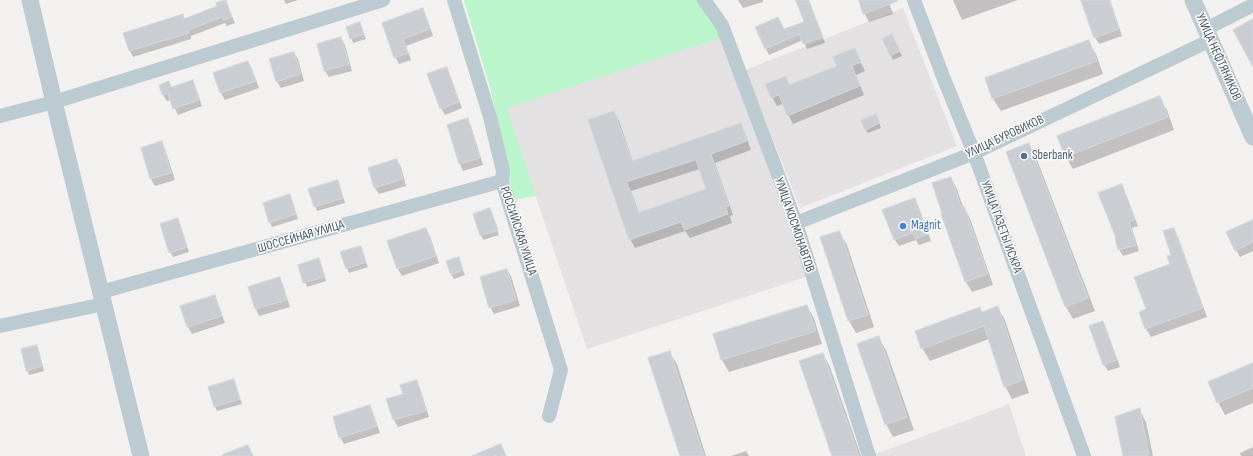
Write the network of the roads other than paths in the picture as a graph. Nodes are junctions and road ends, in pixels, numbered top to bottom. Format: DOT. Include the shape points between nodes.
graph roads {
  1 [pos="30,0"];
  2 [pos="383,0"];
  3 [pos="454,0"];
  4 [pos="704,0"];
  5 [pos="914,0"];
  6 [pos="1193,0"];
  7 [pos="1253,5"];
  8 [pos="1208,35"];
  9 [pos="54,102"];
  10 [pos="0,116"];
  11 [pos="1253,136"];
  12 [pos="974,152"];
  13 [pos="502,181"];
  14 [pos="796,223"];
  15 [pos="103,298"];
  16 [pos="0,326"];
  17 [pos="549,416"];
  18 [pos="141,456"];
  19 [pos="868,456"];
  20 [pos="1084,456"];
  1 -- 9 [label="street"];
  2 -- 9 [label="street"];
  3 -- 13 [label="street, РОССИЙСКАЯ УЛИЦА" via="490,116"];
  4 -- 14 [label="street, УЛИЦА КОСМОНАВТОВ" via="722,25"];
  5 -- 12 [label="street, УЛИЦА ГАЗЕТЫ ИСКРА"];
  6 -- 8 [label="street, УЛИЦА НЕФТЯНИКОВ"];
  7 -- 8 [label="street, УЛИЦА БУРОВИКОВ"];
  8 -- 11 [label="street, УЛИЦА НЕФТЯНИКОВ"];
  8 -- 12 [label="street, УЛИЦА БУРОВИКОВ"];
  9 -- 10 [label="street"];
  9 -- 15 [label="street"];
  12 -- 14 [label="street, УЛИЦА БУРОВИКОВ"];
  12 -- 20 [label="street, УЛИЦА ГАЗЕТЫ ИСКРА"];
  13 -- 15 [label="street, ШОССЕЙНАЯ УЛИЦА"];
  13 -- 17 [label="street, РОССИЙСКАЯ УЛИЦА" via="561,370"];
  14 -- 19 [label="street, УЛИЦА КОСМОНАВТОВ"];
  15 -- 16 [label="street, ШОССЕЙНАЯ УЛИЦА"];
  15 -- 18 [label="street"];
}
